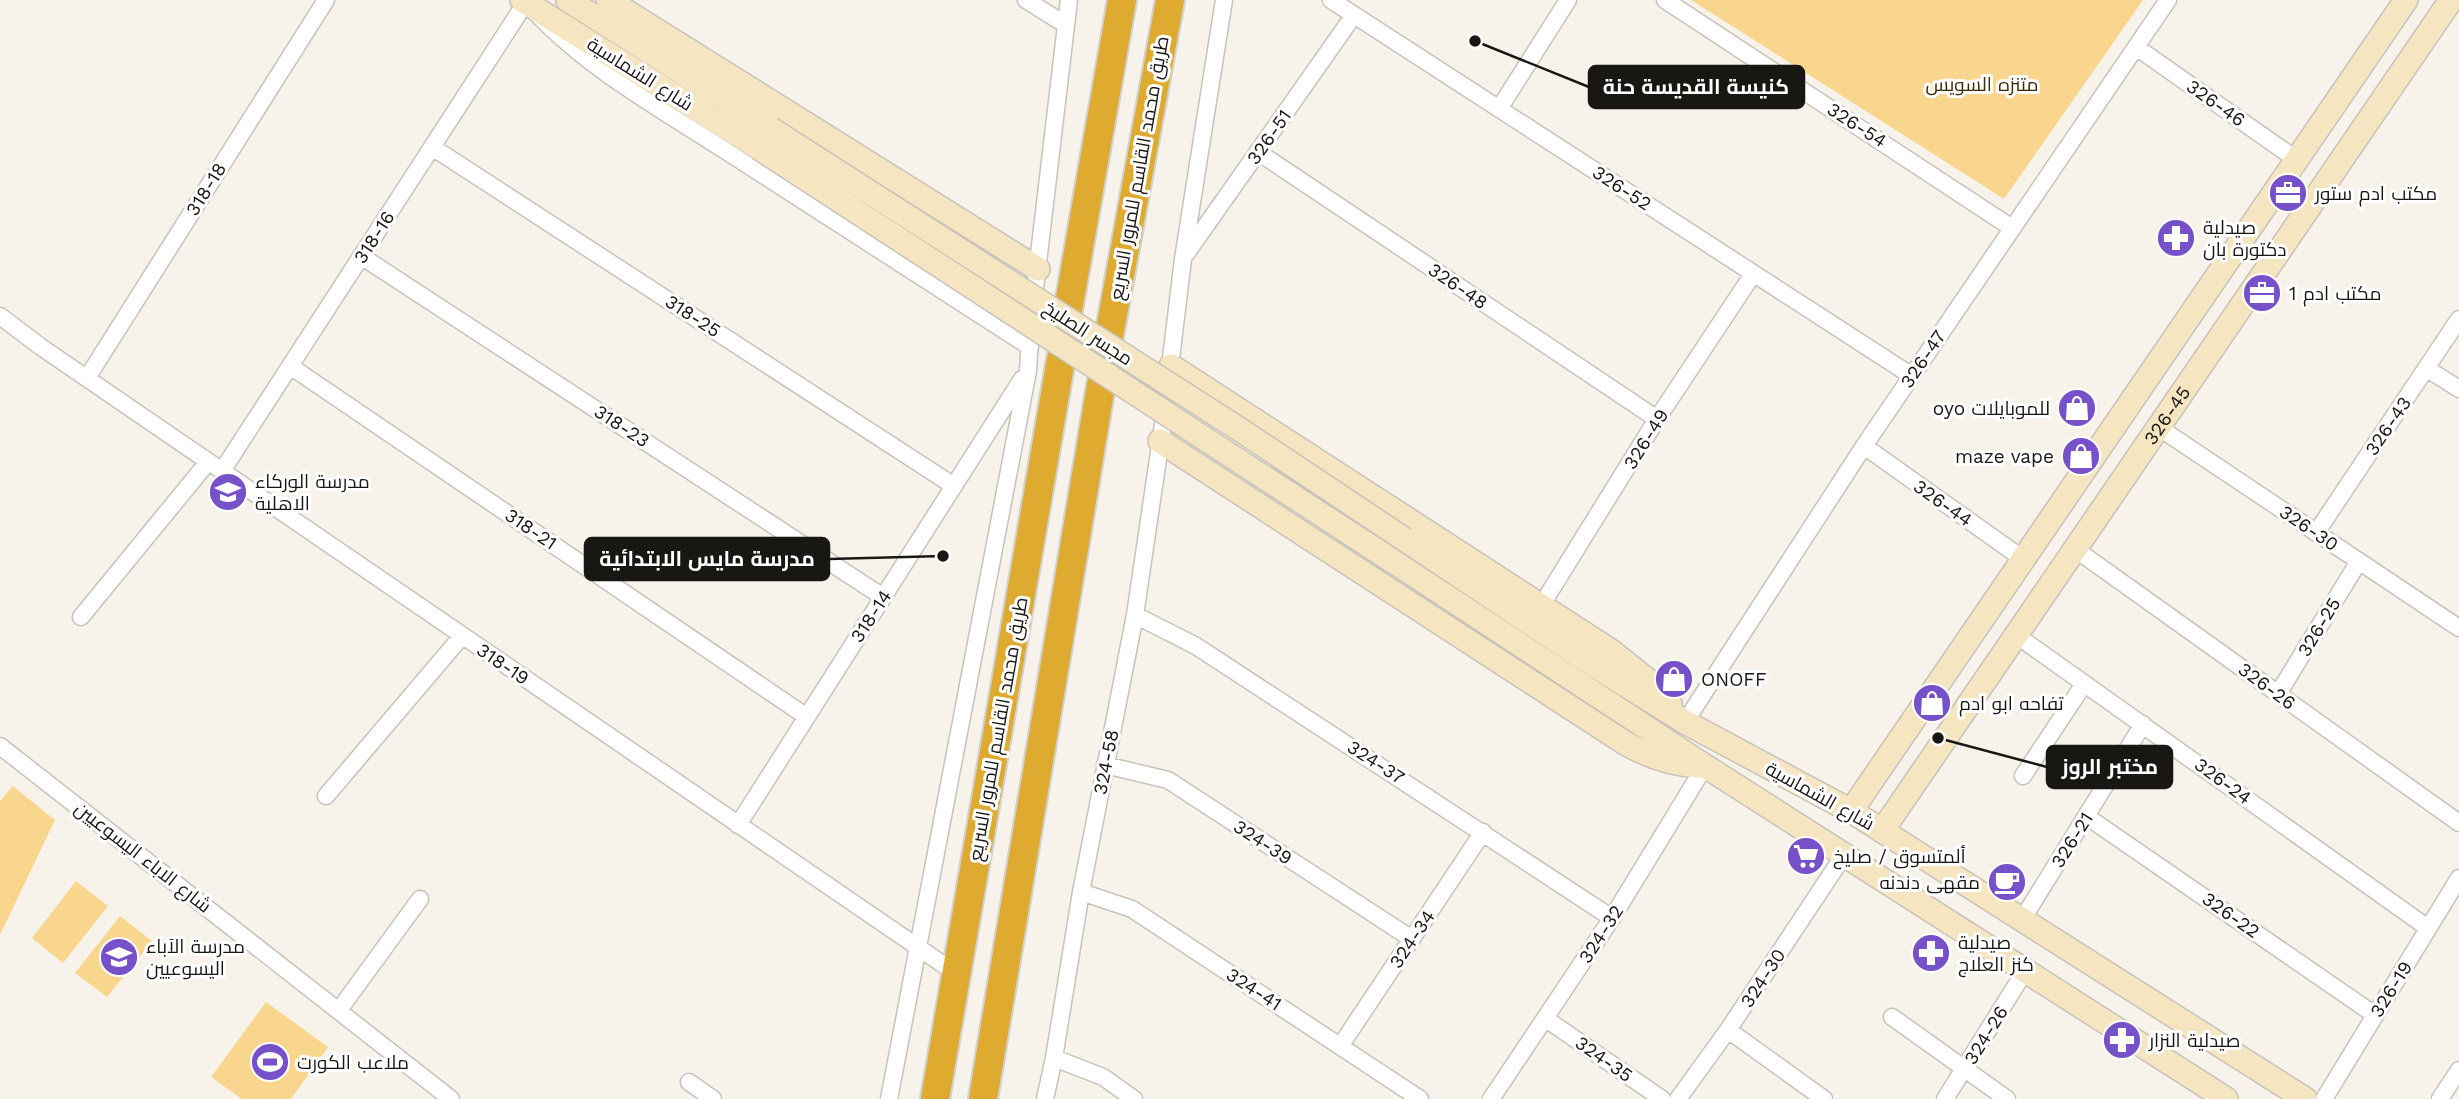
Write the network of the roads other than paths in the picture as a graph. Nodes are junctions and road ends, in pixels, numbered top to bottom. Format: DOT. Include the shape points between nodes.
graph roads {
  1 [pos="326,0"];
  2 [pos="568,0"];
  3 [pos="608,0"];
  4 [pos="1026,0"];
  5 [pos="1069,0"];
  6 [pos="1122,0"];
  7 [pos="1170,0"];
  8 [pos="1224,0"];
  9 [pos="1331,0"];
  10 [pos="1568,0"];
  11 [pos="1665,0"];
  12 [pos="2168,0"];
  13 [pos="2406,0"];
  14 [pos="2451,0"];
  15 [pos="524,1"];
  16 [pos="1354,15"];
  17 [pos="1066,25"];
  18 [pos="2136,47"];
  19 [pos="1499,108"];
  20 [pos="765,138"];
  21 [pos="432,147"];
  22 [pos="1258,152"];
  23 [pos="2297,160"];
  24 [pos="2012,228"];
  25 [pos="361,256"];
  26 [pos="1183,259"];
  27 [pos="1754,274"];
  28 [pos="1037,279"];
  29 [pos="1068,310"];
  30 [pos="0,316"];
  31 [pos="2459,319"];
  32 [pos="1109,336"];
  33 [pos="1061,359"];
  34 [pos="290,366"];
  35 [pos="2426,368"];
  36 [pos="1028,371"];
  37 [pos="1170,371"];
  38 [pos="1912,376"];
  39 [pos="86,378"];
  40 [pos="1101,385"];
  41 [pos="2459,389"];
  42 [pos="1657,419"];
  43 [pos="2158,427"];
  44 [pos="1162,433"];
  45 [pos="1864,446"];
  46 [pos="215,467"];
  47 [pos="954,486"];
  48 [pos="2316,533"];
  49 [pos="1404,540"];
  50 [pos="2075,549"];
  51 [pos="2023,559"];
  52 [pos="1391,561"];
  53 [pos="2359,561"];
  54 [pos="883,597"];
  55 [pos="1541,606"];
  56 [pos="1135,615"];
  57 [pos="81,617"];
  58 [pos="2459,628"];
  59 [pos="2016,635"];
  60 [pos="461,636"];
  61 [pos="2084,684"];
  62 [pos="2278,694"];
  63 [pos="807,717"];
  64 [pos="1685,722"];
  65 [pos="2143,724"];
  66 [pos="0,746"];
  67 [pos="1105,765"];
  68 [pos="1705,766"];
  69 [pos="2023,776"];
  70 [pos="326,796"];
  71 [pos="1851,811"];
  72 [pos="2086,816"];
  73 [pos="2459,823"];
  74 [pos="737,825"];
  75 [pos="1882,831"];
  76 [pos="1483,832"];
  77 [pos="1844,855"];
  78 [pos="2459,878"];
  79 [pos="1081,892"];
  80 [pos="420,899"];
  81 [pos="1612,918"];
  82 [pos="2022,920"];
  83 [pos="2428,928"];
  84 [pos="1412,939"];
  85 [pos="919,950"];
  86 [pos="2025,971"];
  87 [pos="957,974"];
  88 [pos="339,1010"];
  89 [pos="2375,1015"];
  90 [pos="1892,1017"];
  91 [pos="1546,1019"];
  92 [pos="1728,1030"];
  93 [pos="1341,1045"];
  94 [pos="1054,1058"];
  95 [pos="1965,1070"];
  96 [pos="2459,1071"];
  97 [pos="689,1082"];
  98 [pos="1814,1096"];
  99 [pos="451,1099"];
  100 [pos="713,1099"];
  101 [pos="889,1099"];
  102 [pos="936,1099"];
  103 [pos="983,1099"];
  104 [pos="1045,1099"];
  105 [pos="1134,1099"];
  106 [pos="1420,1099"];
  107 [pos="1492,1099"];
  108 [pos="1662,1099"];
  109 [pos="1678,1099"];
  110 [pos="1945,1099"];
  111 [pos="2007,1099"];
  112 [pos="2227,1099"];
  113 [pos="2305,1099"];
  114 [pos="2324,1099"];
  115 [pos="2440,1099"];
  1 -- 39 [label="street, 318-18"];
  2 -- 20 [label="street, شارع الشماسية"];
  3 -- 28 [label="street"];
  4 -- 17 [label="street"];
  5 -- 17 [label="street"];
  6 -- 29 [label="highway"];
  7 -- 32 [label="highway, طريق محمد القاسم للمرور السريع"];
  8 -- 26 [label="street"];
  9 -- 16 [label="street, 326-52"];
  10 -- 19 [label="street"];
  11 -- 24 [label="street, 326-54"];
  12 -- 18 [label="street, 326-47"];
  13 -- 23 [label="street, 326-45"];
  14 -- 43 [label="street, 326-45"];
  15 -- 20 [label="street, شارع الشماسية"];
  15 -- 21 [label="street, 318-16"];
  15 -- 36 [label="street" via="572,48 637,94 1030,343"];
  16 -- 19 [label="street, 326-52"];
  16 -- 22 [label="street, 326-51"];
  17 -- 28 [label="street"];
  18 -- 23 [label="street, 326-46"];
  18 -- 24 [label="street, 326-47"];
  19 -- 27 [label="street, 326-52"];
  20 -- 49 [label="street, مجسر الصليخ, bridge" via="1242,431"];
  20 -- 52 [label="street, مجسر الصليخ, bridge"];
  21 -- 25 [label="street, 318-16"];
  21 -- 47 [label="street, 318-25"];
  22 -- 26 [label="street, 326-51"];
  22 -- 42 [label="street, 326-48"];
  23 -- 51 [label="street, 326-45"];
  24 -- 38 [label="street, 326-47"];
  25 -- 34 [label="street, 318-16"];
  25 -- 54 [label="street, 318-23"];
  26 -- 37 [label="street"];
  27 -- 38 [label="street, 326-52"];
  27 -- 42 [label="street, 326-49"];
  30 -- 39 [label="street, 318-19"];
  31 -- 35 [label="street, 326-43"];
  33 -- 87 [label="highway, طريق محمد القاسم للمرور السريع"];
  34 -- 46 [label="street, 318-16"];
  34 -- 63 [label="street, 318-21"];
  35 -- 41 [label="street"];
  35 -- 48 [label="street, 326-43"];
  36 -- 47 [label="street, 318-14"];
  36 -- 85 [label="street"];
  37 -- 55 [label="street"];
  38 -- 45 [label="street, 326-47"];
  39 -- 46 [label="street, 318-19"];
  40 -- 103 [label="highway"];
  42 -- 55 [label="street, 326-49"];
  43 -- 48 [label="street, 326-30"];
  43 -- 50 [label="street, 326-45"];
  44 -- 56 [label="street, 324-58"];
  44 -- 68 [label="street" via="1625,743 1655,758"];
  45 -- 51 [label="street, 326-44"];
  45 -- 64 [label="street, 326-47"];
  46 -- 57 [label="street, 318-16"];
  46 -- 60 [label="street, 318-19"];
  47 -- 54 [label="street, 318-14"];
  48 -- 53 [label="street, 326-30"];
  49 -- 64 [label="street, شارع الشماسية"];
  50 -- 59 [label="street, 326-45"];
  50 -- 62 [label="street, 326-26"];
  51 -- 71 [label="street, 326-45"];
  52 -- 68 [label="street, شارع الشماسية"];
  53 -- 58 [label="street, 326-30"];
  53 -- 62 [label="street, 326-25"];
  54 -- 63 [label="street, 318-14"];
  55 -- 64 [label="street" via="1632,666"];
  56 -- 67 [label="street, 324-58"];
  56 -- 76 [label="street, 324-37" via="1196,646"];
  59 -- 61 [label="street, 326-24"];
  59 -- 75 [label="street, 326-45"];
  60 -- 70 [label="street"];
  60 -- 74 [label="street, 318-19"];
  61 -- 65 [label="street, 326-24"];
  61 -- 69 [label="street"];
  62 -- 73 [label="street, 326-26"];
  63 -- 74 [label="street, 318-14"];
  64 -- 71 [label="street, شارع الشماسية"];
  65 -- 72 [label="street, 326-21"];
  65 -- 83 [label="street, 326-24"];
  66 -- 88 [label="street, شارع الاباء اليسوعيين"];
  67 -- 79 [label="street, 324-58"];
  67 -- 84 [label="street, 324-39" via="1168,780"];
  68 -- 77 [label="street, شارع الشماسية"];
  68 -- 81 [label="street, 324-32"];
  71 -- 75 [label="street, شارع الشماسية"];
  72 -- 82 [label="street, 326-21"];
  72 -- 89 [label="street, 326-22"];
  74 -- 85 [label="street, 318-19"];
  75 -- 82 [label="street, شارع الشماسية"];
  76 -- 81 [label="street, 324-37"];
  76 -- 84 [label="street, 324-34"];
  77 -- 86 [label="street, شارع الشماسية"];
  77 -- 92 [label="street, 324-30"];
  78 -- 83 [label="street, 326-19"];
  79 -- 93 [label="street, 324-41" via="1132,909"];
  79 -- 94 [label="street, 324-58"];
  80 -- 88 [label="street"];
  81 -- 91 [label="street, 324-32"];
  82 -- 113 [label="street, شارع الشماسية"];
  83 -- 89 [label="street, 326-19"];
  84 -- 93 [label="street, 324-34"];
  85 -- 87 [label="street, 318-19"];
  85 -- 101 [label="street"];
  86 -- 95 [label="street, 324-26"];
  86 -- 112 [label="street, شارع الشماسية"];
  87 -- 102 [label="highway, طريق محمد القاسم للمرور السريع"];
  88 -- 99 [label="street, شارع الاباء اليسوعيين"];
  89 -- 114 [label="street, 326-19"];
  90 -- 95 [label="street"];
  91 -- 107 [label="street, 324-32"];
  91 -- 108 [label="street, 324-35"];
  92 -- 98 [label="street"];
  92 -- 109 [label="street, 324-30"];
  93 -- 106 [label="street, 324-41"];
  94 -- 104 [label="street, 324-58"];
  94 -- 105 [label="street" via="1103,1077"];
  95 -- 110 [label="street, 324-26"];
  95 -- 111 [label="street"];
  96 -- 115 [label="street"];
  97 -- 100 [label="street"];
}
